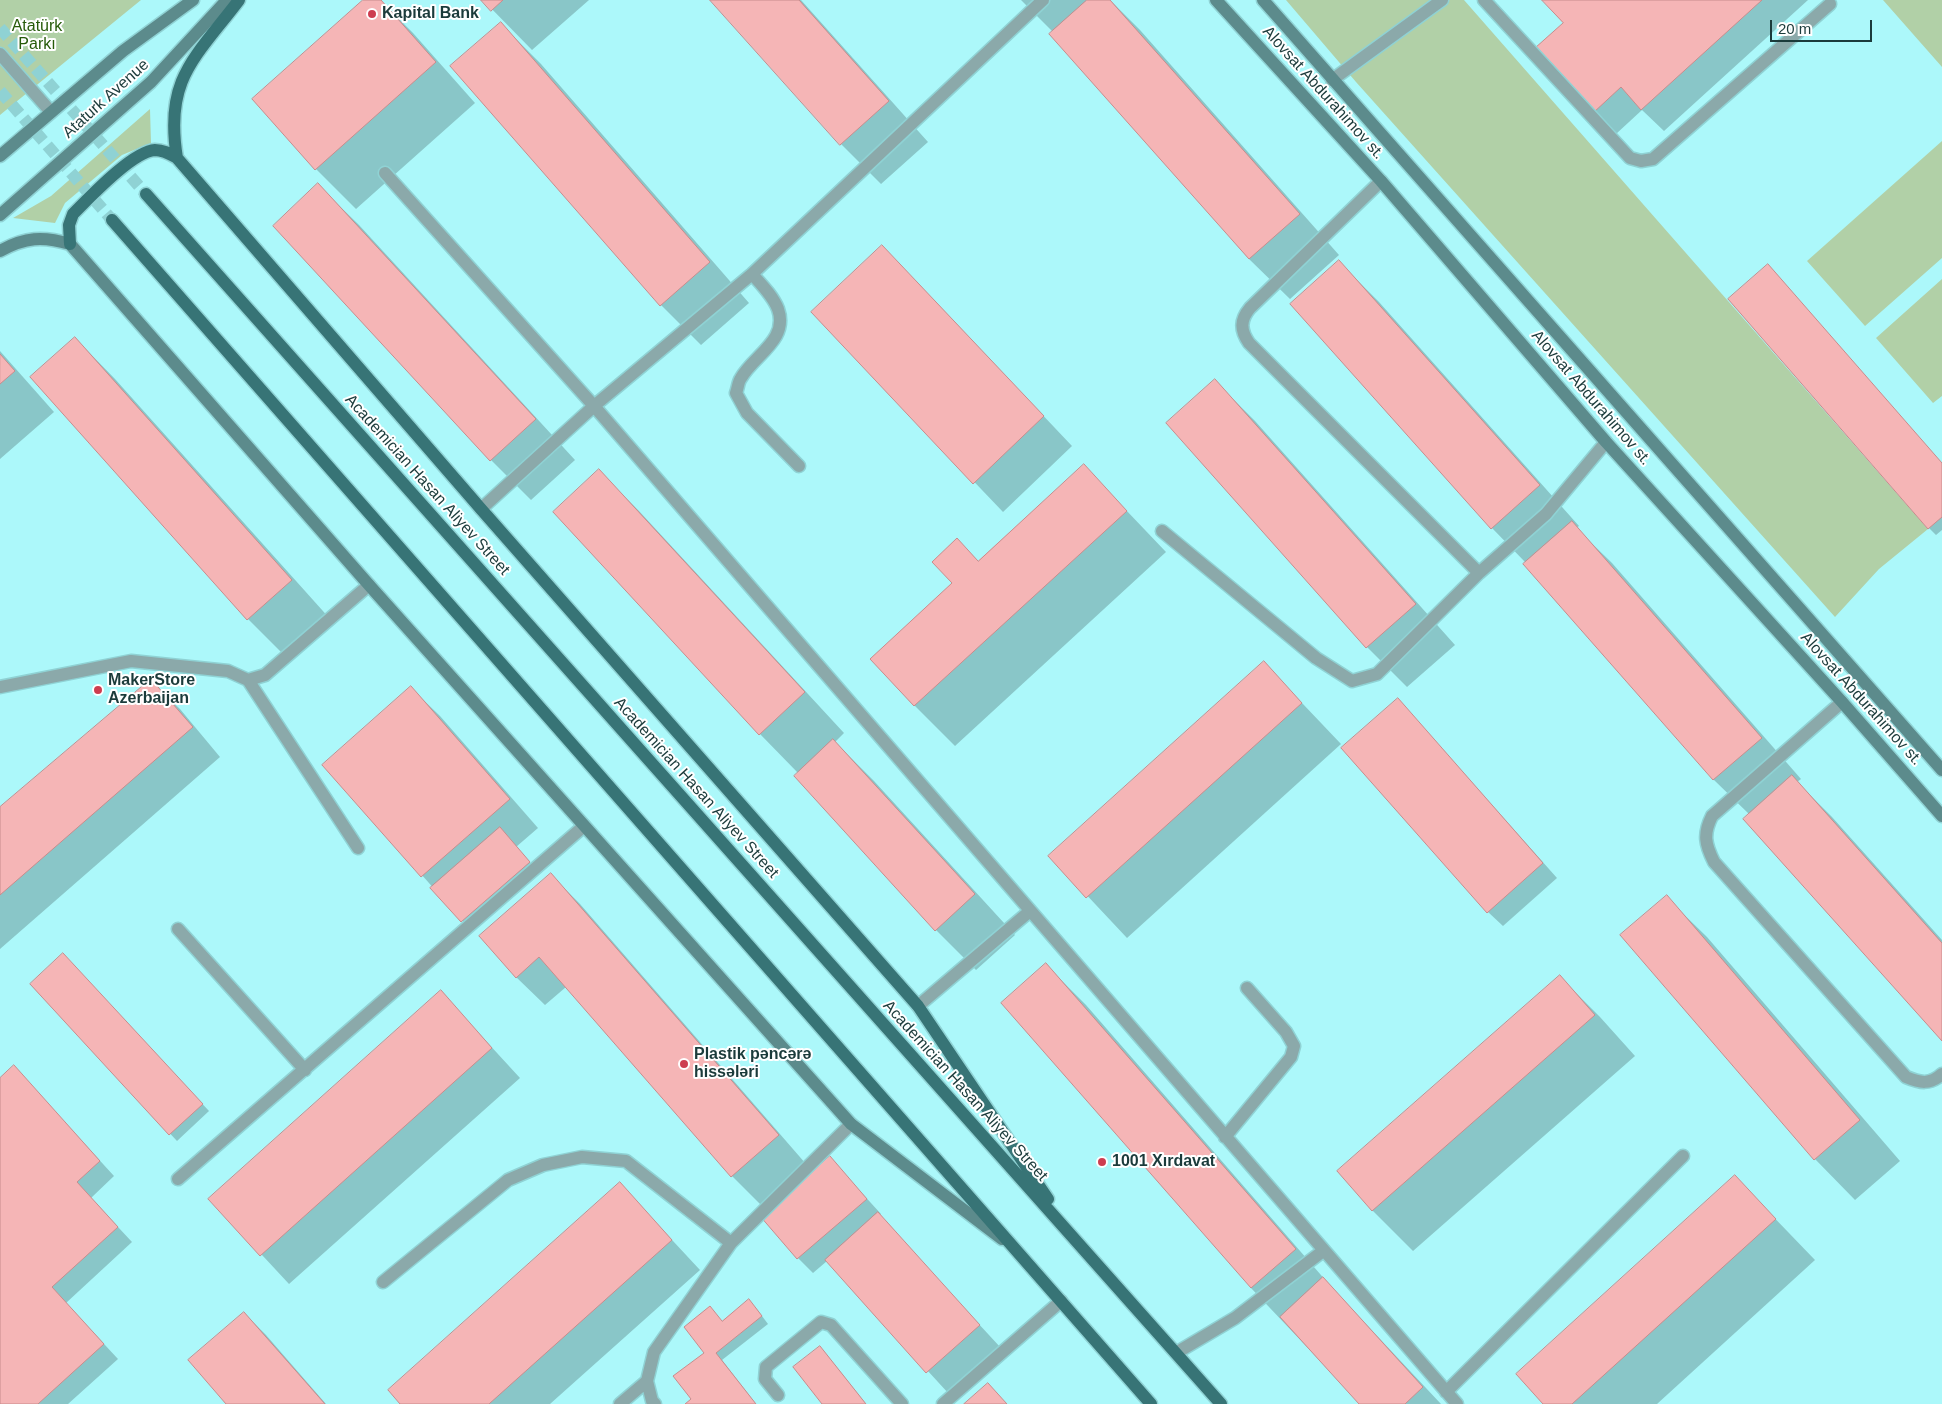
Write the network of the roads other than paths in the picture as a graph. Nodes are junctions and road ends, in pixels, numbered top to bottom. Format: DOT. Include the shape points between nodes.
graph roads {
  1 [pos="193,0"];
  2 [pos="227,0"];
  3 [pos="239,0"];
  4 [pos="1043,0"];
  5 [pos="1216,0"];
  6 [pos="1263,0"];
  7 [pos="1442,0"];
  8 [pos="1484,0"];
  9 [pos="1830,4"];
  10 [pos="0,54"];
  11 [pos="1332,80"];
  12 [pos="51,112"];
  13 [pos="0,156"];
  14 [pos="177,158"];
  15 [pos="385,173"];
  16 [pos="1381,181"];
  17 [pos="146,194"];
  18 [pos="0,216"];
  19 [pos="112,220"];
  20 [pos="70,244"];
  21 [pos="0,251"];
  22 [pos="752,274"];
  23 [pos="594,406"];
  24 [pos="1606,442"];
  25 [pos="799,466"];
  26 [pos="481,509"];
  27 [pos="1162,531"];
  28 [pos="1480,573"];
  29 [pos="369,584"];
  30 [pos="248,680"];
  31 [pos="0,687"];
  32 [pos="1842,702"];
  33 [pos="1942,770"];
  34 [pos="1942,816"];
  35 [pos="584,826"];
  36 [pos="358,848"];
  37 [pos="1030,911"];
  38 [pos="178,929"];
  39 [pos="1247,988"];
  40 [pos="918,1006"];
  41 [pos="305,1070"];
  42 [pos="1942,1074"];
  43 [pos="851,1124"];
  44 [pos="1225,1137"];
  45 [pos="1683,1156"];
  46 [pos="178,1179"];
  47 [pos="1076,1241"];
  48 [pos="731,1243"];
  49 [pos="1014,1248"];
  50 [pos="1324,1252"];
  51 [pos="383,1282"];
  52 [pos="1061,1301"];
  53 [pos="1176,1353"];
  54 [pos="647,1381"];
  55 [pos="1446,1392"];
  56 [pos="778,1395"];
  57 [pos="620,1404"];
  58 [pos="655,1404"];
  59 [pos="902,1404"];
  60 [pos="943,1404"];
  61 [pos="1151,1404"];
  62 [pos="1221,1404"];
  63 [pos="1457,1404"];
  1 -- 12 [label="main road, Ataturk Avenue" via="123,51"];
  2 -- 18 [label="main road, Ataturk Avenue" via="151,82"];
  3 -- 14 [label="main road" via="185,70 178,88 174,130"];
  4 -- 22 [label="lane"];
  5 -- 16 [label="main road, Alovsat Abdurahimov st."];
  6 -- 11 [label="main road, Alovsat Abdurahimov st."];
  7 -- 11 [label="lane"];
  8 -- 9 [label="lane" via="1630,158 1641,161 1653,159"];
  10 -- 12 [label="lane"];
  11 -- 33 [label="main road, Alovsat Abdurahimov st."];
  12 -- 13 [label="main road, Ataturk Avenue"];
  14 -- 20 [label="main road" via="157,150 128,163 73,214 69,225"];
  14 -- 26 [label="main road"];
  15 -- 23 [label="lane"];
  16 -- 24 [label="main road, Alovsat Abdurahimov st."];
  16 -- 28 [label="lane" via="1250,308 1242,318 1242,333"];
  17 -- 47 [label="main road, Academician Hasan Aliyev Street"];
  19 -- 49 [label="main road"];
  20 -- 21 [label="main road" via="46,237"];
  20 -- 29 [label="main road"];
  22 -- 23 [label="lane"];
  22 -- 25 [label="lane" via="778,309 780,326 775,339 741,378 736,393 747,413"];
  23 -- 26 [label="lane"];
  23 -- 37 [label="lane"];
  24 -- 28 [label="lane" via="1546,514"];
  24 -- 32 [label="main road, Alovsat Abdurahimov st."];
  26 -- 40 [label="main road"];
  27 -- 28 [label="lane" via="1316,658 1352,681 1377,674"];
  29 -- 30 [label="lane" via="265,675"];
  29 -- 35 [label="main road"];
  30 -- 31 [label="lane" via="228,671 131,661"];
  30 -- 36 [label="lane"];
  32 -- 34 [label="main road, Alovsat Abdurahimov st."];
  32 -- 42 [label="lane" via="1712,816 1706,828 1707,848 1714,862 1906,1077 1922,1083 1936,1080"];
  35 -- 41 [label="lane"];
  35 -- 43 [label="main road"];
  37 -- 40 [label="lane"];
  37 -- 44 [label="lane"];
  38 -- 41 [label="lane"];
  39 -- 44 [label="lane" via="1286,1032 1294,1046 1291,1058"];
  40 -- 47 [label="main road"];
  41 -- 46 [label="lane"];
  43 -- 48 [label="lane"];
  43 -- 49 [label="main road"];
  44 -- 50 [label="lane"];
  45 -- 55 [label="lane"];
  47 -- 53 [label="main road, Academician Hasan Aliyev Street"];
  48 -- 51 [label="lane" via="626,1161 582,1157 544,1165 508,1180"];
  48 -- 54 [label="lane" via="654,1352"];
  49 -- 52 [label="main road"];
  50 -- 53 [label="lane" via="1235,1318"];
  50 -- 55 [label="lane"];
  52 -- 60 [label="lane"];
  52 -- 61 [label="main road"];
  53 -- 62 [label="main road, Academician Hasan Aliyev Street"];
  54 -- 57 [label="lane"];
  54 -- 58 [label="lane"];
  55 -- 63 [label="lane"];
  56 -- 59 [label="lane" via="765,1379 766,1366 821,1322 831,1325"];
}
